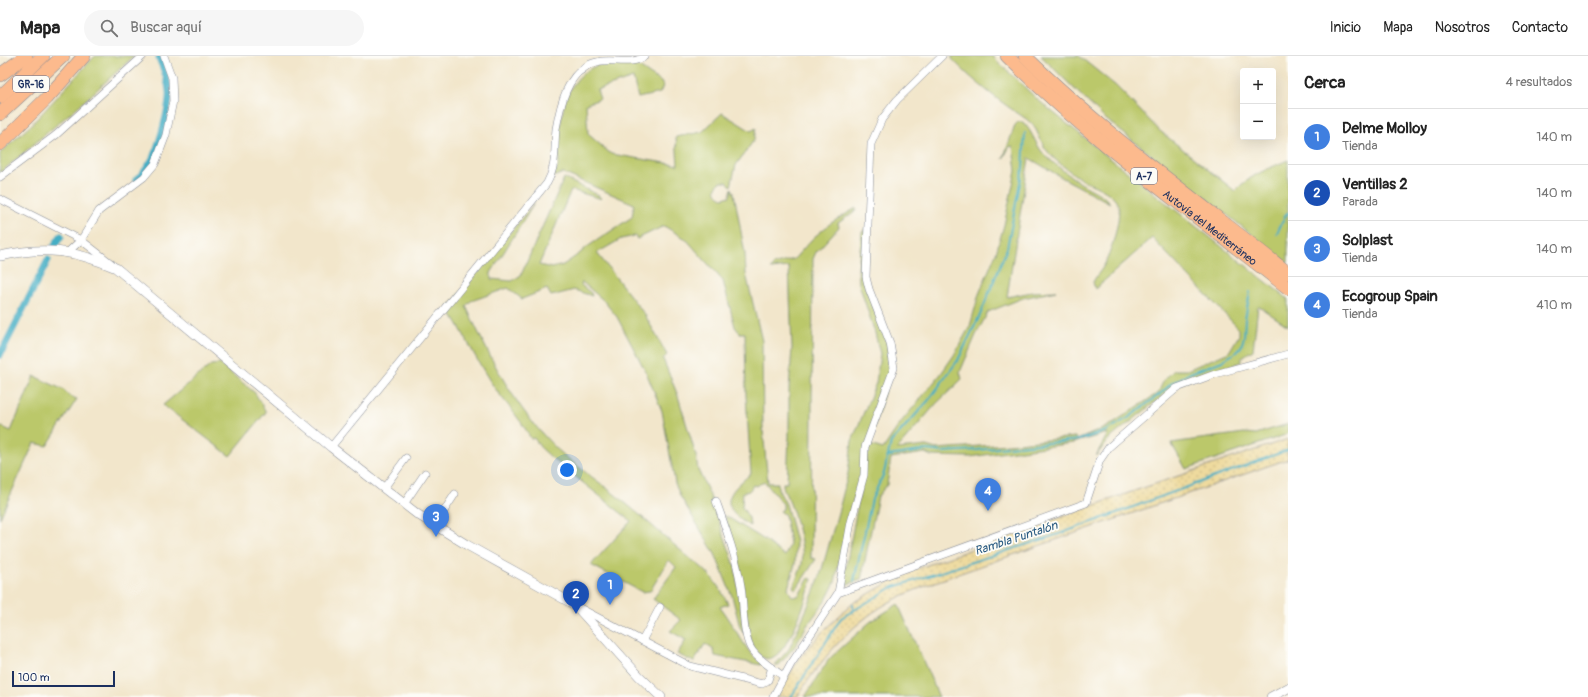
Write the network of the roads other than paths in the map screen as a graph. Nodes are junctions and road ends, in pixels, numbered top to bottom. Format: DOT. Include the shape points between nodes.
graph roads {
  1 [pos="26,56"];
  2 [pos="43,56"];
  3 [pos="63,56"];
  4 [pos="84,56"];
  5 [pos="144,56"];
  6 [pos="164,56"];
  7 [pos="645,56"];
  8 [pos="942,56"];
  9 [pos="1007,56"];
  10 [pos="1025,56"];
  11 [pos="0,75"];
  12 [pos="0,97"];
  13 [pos="0,114"];
  14 [pos="0,144"];
  15 [pos="0,177"];
  16 [pos="0,199"];
  17 [pos="81,240"];
  18 [pos="68,252"];
  19 [pos="0,256"];
  20 [pos="116,268"];
  21 [pos="1288,272"];
  22 [pos="1288,288"];
  23 [pos="1288,354"];
  24 [pos="331,448"];
  25 [pos="406,458"];
  26 [pos="425,473"];
  27 [pos="384,488"];
  28 [pos="455,494"];
  29 [pos="716,501"];
  30 [pos="404,504"];
  31 [pos="435,525"];
  32 [pos="838,593"];
  33 [pos="575,605"];
  34 [pos="660,607"];
  35 [pos="642,641"];
  36 [pos="772,667"];
  37 [pos="784,677"];
  38 [pos="1288,688"];
  39 [pos="661,697"];
  40 [pos="773,697"];
  41 [pos="1271,697"];
  1 -- 11 [label="highway"];
  2 -- 12 [label="highway, GR-16"];
  3 -- 13 [label="highway, GR-16"];
  4 -- 14 [label="highway" via="47,98"];
  5 -- 15 [label="street" via="56,135"];
  6 -- 17 [label="street" via="172,78 173,102 166,135 155,164 144,177 99,211"];
  7 -- 24 [label="street" via="636,61 596,62 581,69 572,80 564,94 556,129 554,164 547,183"];
  8 -- 32 [label="street" via="914,82 882,119 871,144 866,277 890,343 894,368 865,447 864,475 851,522"];
  9 -- 22 [label="highway, Autovía del Mediterráneo / A-7" via="1099,140"];
  10 -- 21 [label="highway, Autovía del Mediterráneo / A-7" via="1108,131"];
  16 -- 17 [label="street"];
  17 -- 18 [label="street"];
  17 -- 20 [label="street"];
  18 -- 19 [label="street" via="20,252"];
  18 -- 20 [label="street" via="81,254"];
  20 -- 24 [label="street"];
  23 -- 32 [label="street" via="1215,374 1177,388 1109,447 1100,460 1086,503"];
  24 -- 27 [label="street"];
  25 -- 27 [label="street"];
  26 -- 30 [label="street"];
  27 -- 30 [label="street"];
  28 -- 31 [label="street"];
  29 -- 36 [label="street" via="736,557 750,646 757,656"];
  30 -- 31 [label="street"];
  31 -- 33 [label="street"];
  32 -- 37 [label="street"];
  33 -- 35 [label="street"];
  33 -- 39 [label="street"];
  34 -- 35 [label="street"];
  35 -- 36 [label="street" via="690,666 762,684 768,680"];
  36 -- 37 [label="street"];
  37 -- 40 [label="street"];
  38 -- 41 [label="street"];
}
